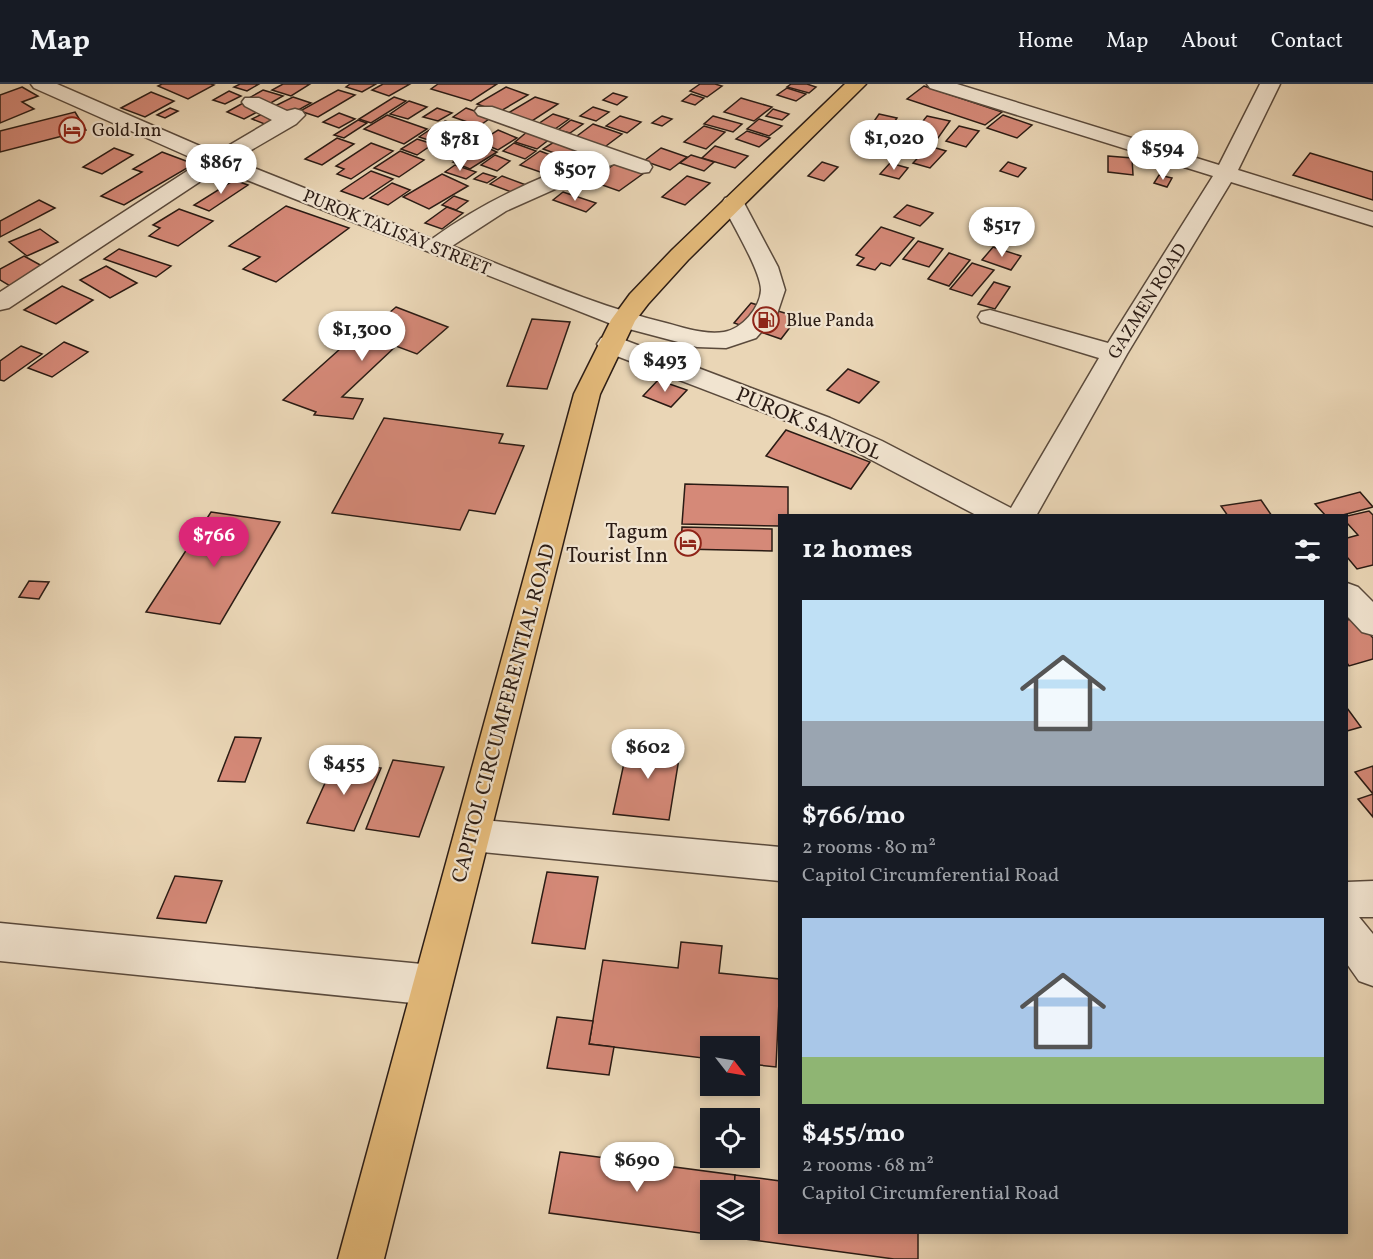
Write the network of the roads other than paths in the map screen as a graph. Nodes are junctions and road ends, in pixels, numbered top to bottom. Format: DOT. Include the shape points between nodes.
graph roads {
  1 [pos="856,84"];
  2 [pos="937,84"];
  3 [pos="1270,84"];
  4 [pos="59,87"];
  5 [pos="252,102"];
  6 [pos="485,111"];
  7 [pos="614,157"];
  8 [pos="217,161"];
  9 [pos="640,166"];
  10 [pos="1226,173"];
  11 [pos="733,203"];
  12 [pos="1373,219"];
  13 [pos="435,248"];
  14 [pos="0,303"];
  15 [pos="990,317"];
  16 [pos="616,332"];
  17 [pos="1113,354"];
  18 [pos="998,514"];
  19 [pos="1022,514"];
  20 [pos="1348,596"];
  21 [pos="1373,623"];
  22 [pos="472,835"];
  23 [pos="778,864"];
  24 [pos="1373,899"];
  25 [pos="1348,900"];
  26 [pos="1348,932"];
  27 [pos="0,942"];
  28 [pos="1373,967"];
  29 [pos="432,985"];
  30 [pos="361,1259"];
  1 -- 11 [label="main road, CAPITOL CIRCUMFERENTIAL ROAD"];
  2 -- 10 [label="street"];
  3 -- 10 [label="street, GAZMEN ROAD"];
  4 -- 8 [label="street, PUROK TALISAY STREET"];
  5 -- 8 [label="street" via="292,117"];
  6 -- 7 [label="street"];
  7 -- 9 [label="street"];
  7 -- 13 [label="street" via="507,201"];
  8 -- 13 [label="street, PUROK TALISAY STREET"];
  8 -- 14 [label="street"];
  10 -- 12 [label="street"];
  10 -- 17 [label="street, GAZMEN ROAD"];
  11 -- 16 [label="main road, CAPITOL CIRCUMFERENTIAL ROAD" via="660,275"];
  11 -- 16 [label="street" via="766,267 773,290 765,314 747,333 726,340"];
  13 -- 16 [label="street, PUROK TALISAY STREET"];
  15 -- 17 [label="street"];
  16 -- 18 [label="street, PUROK SANTOL" via="872,448"];
  16 -- 22 [label="main road, CAPITOL CIRCUMFERENTIAL ROAD" via="587,394 575,434"];
  17 -- 19 [label="street, GAZMEN ROAD"];
  20 -- 21 [label="street"];
  22 -- 23 [label="street"];
  22 -- 29 [label="main road, CAPITOL CIRCUMFERENTIAL ROAD"];
  24 -- 25 [label="street"];
  26 -- 28 [label="street"];
  27 -- 29 [label="street"];
  29 -- 30 [label="main road, CAPITOL CIRCUMFERENTIAL ROAD"];
}
